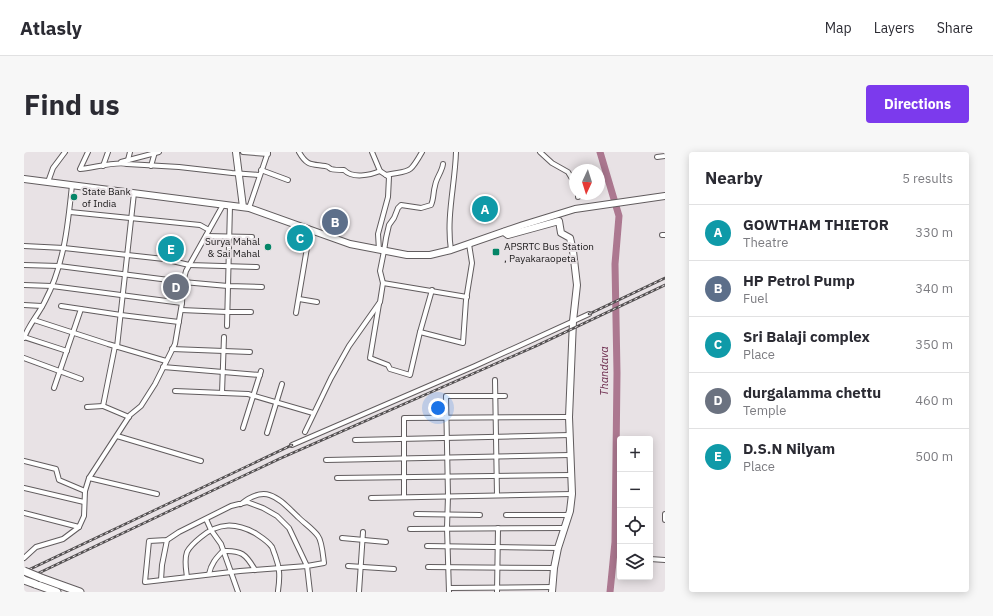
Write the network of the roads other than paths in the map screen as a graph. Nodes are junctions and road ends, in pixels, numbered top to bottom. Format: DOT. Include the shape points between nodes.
graph roads {
  1 [pos="65,152"];
  2 [pos="88,152"];
  3 [pos="108,152"];
  4 [pos="130,152"];
  5 [pos="156,152"];
  6 [pos="236,152"];
  7 [pos="243,152"];
  8 [pos="300,152"];
  9 [pos="372,152"];
  10 [pos="422,152"];
  11 [pos="456,152"];
  12 [pos="540,152"];
  13 [pos="268,153"];
  14 [pos="657,156"];
  15 [pos="665,156"];
  16 [pos="128,160"];
  17 [pos="120,162"];
  18 [pos="443,164"];
  19 [pos="103,166"];
  20 [pos="151,166"];
  21 [pos="261,170"];
  22 [pos="380,171"];
  23 [pos="239,174"];
  24 [pos="569,174"];
  25 [pos="386,175"];
  26 [pos="259,176"];
  27 [pos="24,179"];
  28 [pos="288,180"];
  29 [pos="48,182"];
  30 [pos="72,185"];
  31 [pos="134,193"];
  32 [pos="662,196"];
  33 [pos="222,205"];
  34 [pos="230,206"];
  35 [pos="246,208"];
  36 [pos="70,212"];
  37 [pos="131,218"];
  38 [pos="209,230"];
  39 [pos="310,230"];
  40 [pos="504,232"];
  41 [pos="206,236"];
  42 [pos="229,236"];
  43 [pos="252,237"];
  44 [pos="469,244"];
  45 [pos="24,246"];
  46 [pos="64,248"];
  47 [pos="382,250"];
  48 [pos="451,250"];
  49 [pos="126,255"];
  50 [pos="24,265"];
  51 [pos="189,265"];
  52 [pos="59,266"];
  53 [pos="229,266"];
  54 [pos="257,267"];
  55 [pos="125,275"];
  56 [pos="169,280"];
  57 [pos="183,282"];
  58 [pos="383,283"];
  59 [pos="24,285"];
  60 [pos="52,286"];
  61 [pos="228,286"];
  62 [pos="262,287"];
  63 [pos="432,290"];
  64 [pos="124,295"];
  65 [pos="467,297"];
  66 [pos="298,299"];
  67 [pos="317,302"];
  68 [pos="380,302"];
  69 [pos="182,303"];
  70 [pos="24,305"];
  71 [pos="42,306"];
  72 [pos="62,306"];
  73 [pos="81,309"];
  74 [pos="181,310"];
  75 [pos="227,312"];
  76 [pos="250,312"];
  77 [pos="296,313"];
  78 [pos="589,314"];
  79 [pos="121,315"];
  80 [pos="34,320"];
  81 [pos="573,321"];
  82 [pos="179,322"];
  83 [pos="227,326"];
  84 [pos="420,332"];
  85 [pos="73,333"];
  86 [pos="224,337"];
  87 [pos="24,338"];
  88 [pos="116,346"];
  89 [pos="172,349"];
  90 [pos="67,351"];
  91 [pos="224,351"];
  92 [pos="250,352"];
  93 [pos="24,358"];
  94 [pos="166,361"];
  95 [pos="164,367"];
  96 [pos="60,372"];
  97 [pos="223,372"];
  98 [pos="81,379"];
  99 [pos="495,380"];
  100 [pos="282,384"];
  101 [pos="54,388"];
  102 [pos="175,391"];
  103 [pos="222,393"];
  104 [pos="254,396"];
  105 [pos="505,396"];
  106 [pos="496,397"];
  107 [pos="277,403"];
  108 [pos="103,406"];
  109 [pos="87,407"];
  110 [pos="313,413"];
  111 [pos="128,416"];
  112 [pos="569,416"];
  113 [pos="496,417"];
  114 [pos="447,418"];
  115 [pos="243,428"];
  116 [pos="267,432"];
  117 [pos="305,432"];
  118 [pos="570,435"];
  119 [pos="117,436"];
  120 [pos="496,437"];
  121 [pos="404,438"];
  122 [pos="447,438"];
  123 [pos="355,440"];
  124 [pos="292,445"];
  125 [pos="570,455"];
  126 [pos="496,456"];
  127 [pos="447,457"];
  128 [pos="404,458"];
  129 [pos="326,460"];
  130 [pos="24,461"];
  131 [pos="201,461"];
  132 [pos="571,475"];
  133 [pos="448,476"];
  134 [pos="496,476"];
  135 [pos="404,477"];
  136 [pos="89,478"];
  137 [pos="337,478"];
  138 [pos="24,488"];
  139 [pos="85,491"];
  140 [pos="157,494"];
  141 [pos="572,494"];
  142 [pos="448,496"];
  143 [pos="497,496"];
  144 [pos="404,497"];
  145 [pos="371,498"];
  146 [pos="84,502"];
  147 [pos="241,504"];
  148 [pos="24,513"];
  149 [pos="416,514"];
  150 [pos="665,514"];
  151 [pos="447,515"];
  152 [pos="480,515"];
  153 [pos="506,515"];
  154 [pos="569,515"];
  155 [pos="206,518"];
  156 [pos="665,520"];
  157 [pos="79,527"];
  158 [pos="410,528"];
  159 [pos="447,528"];
  160 [pos="498,528"];
  161 [pos="564,528"];
  162 [pos="211,530"];
  163 [pos="363,532"];
  164 [pos="342,538"];
  165 [pos="167,540"];
  166 [pos="363,540"];
  167 [pos="386,542"];
  168 [pos="427,546"];
  169 [pos="448,547"];
  170 [pos="498,547"];
  171 [pos="558,548"];
  172 [pos="223,551"];
  173 [pos="24,558"];
  174 [pos="653,559"];
  175 [pos="665,560"];
  176 [pos="307,566"];
  177 [pos="348,566"];
  178 [pos="360,566"];
  179 [pos="428,567"];
  180 [pos="279,568"];
  181 [pos="449,568"];
  182 [pos="498,568"];
  183 [pos="554,568"];
  184 [pos="394,569"];
  185 [pos="255,570"];
  186 [pos="24,571"];
  187 [pos="231,572"];
  188 [pos="210,574"];
  189 [pos="187,577"];
  190 [pos="24,580"];
  191 [pos="161,580"];
  192 [pos="553,589"];
  193 [pos="449,590"];
  194 [pos="497,590"];
  195 [pos="278,591"];
  196 [pos="57,592"];
  197 [pos="80,592"];
  198 [pos="238,592"];
  199 [pos="310,592"];
  200 [pos="359,592"];
  1 -- 29 [label="street" via="53,168"];
  2 -- 19 [label="street" via="80,169"];
  3 -- 19 [label="street"];
  4 -- 16 [label="street"];
  5 -- 16 [label="street"];
  5 -- 20 [label="street"];
  6 -- 23 [label="street"];
  7 -- 13 [label="street"];
  8 -- 22 [label="street" via="308,163 327,166 332,170 344,170 352,175"];
  9 -- 22 [label="street"];
  10 -- 25 [label="street" via="408,172"];
  11 -- 48 [label="street" via="456,169 449,211"];
  12 -- 24 [label="street"];
  13 -- 21 [label="street"];
  14 -- 15 [label="street"];
  16 -- 17 [label="street"];
  17 -- 19 [label="street"];
  17 -- 20 [label="street"];
  18 -- 47 [label="street" via="435,184 431,205 421,208 401,205 389,225"];
  20 -- 23 [label="street"];
  21 -- 26 [label="street"];
  21 -- 28 [label="street"];
  22 -- 25 [label="street"];
  23 -- 26 [label="street"];
  23 -- 35 [label="street"];
  25 -- 47 [label="street" via="389,177 388,197 378,234"];
  26 -- 35 [label="street"];
  27 -- 29 [label="street"];
  29 -- 30 [label="street"];
  30 -- 31 [label="street"];
  30 -- 36 [label="street"];
  31 -- 33 [label="street"];
  31 -- 37 [label="street"];
  32 -- 40 [label="street" via="576,209"];
  33 -- 34 [label="street"];
  33 -- 38 [label="street"];
  34 -- 35 [label="street"];
  34 -- 42 [label="street"];
  35 -- 39 [label="street"];
  36 -- 37 [label="street"];
  36 -- 46 [label="street"];
  37 -- 38 [label="street" via="200,224"];
  37 -- 49 [label="street"];
  38 -- 41 [label="street"];
  39 -- 47 [label="street" via="350,244"];
  39 -- 66 [label="street"];
  40 -- 44 [label="street"];
  40 -- 81 [label="street" via="508,235 559,221 562,233 570,238 573,251 577,285"];
  41 -- 42 [label="street"];
  41 -- 51 [label="street"];
  42 -- 43 [label="street"];
  42 -- 53 [label="street"];
  44 -- 48 [label="street"];
  44 -- 65 [label="street" via="472,263"];
  45 -- 46 [label="street"];
  46 -- 49 [label="street"];
  46 -- 52 [label="street"];
  47 -- 48 [label="street" via="407,256 430,255"];
  47 -- 58 [label="street" via="380,271"];
  49 -- 51 [label="street" via="164,259"];
  49 -- 55 [label="street"];
  50 -- 52 [label="street"];
  51 -- 53 [label="street"];
  51 -- 57 [label="street"];
  52 -- 55 [label="street"];
  52 -- 60 [label="street"];
  53 -- 54 [label="street"];
  53 -- 61 [label="street"];
  55 -- 56 [label="street"];
  55 -- 64 [label="street"];
  57 -- 61 [label="street"];
  57 -- 69 [label="street"];
  58 -- 63 [label="street"];
  58 -- 68 [label="street"];
  59 -- 60 [label="street"];
  60 -- 64 [label="street"];
  60 -- 71 [label="street"];
  61 -- 62 [label="street"];
  61 -- 75 [label="street"];
  63 -- 65 [label="street"];
  63 -- 84 [label="street"];
  64 -- 69 [label="street"];
  64 -- 79 [label="street"];
  65 -- 84 [label="street" via="463,343"];
  66 -- 67 [label="street"];
  66 -- 77 [label="street"];
  68 -- 84 [label="street" via="370,358 388,365 390,369 410,375"];
  68 -- 110 [label="street" via="349,346"];
  69 -- 74 [label="street"];
  70 -- 71 [label="street"];
  71 -- 80 [label="street"];
  72 -- 73 [label="street"];
  73 -- 79 [label="street"];
  73 -- 85 [label="street"];
  74 -- 75 [label="street"];
  74 -- 82 [label="street"];
  75 -- 76 [label="street"];
  75 -- 83 [label="street"];
  78 -- 81 [label="street"];
  79 -- 82 [label="street"];
  79 -- 88 [label="street"];
  80 -- 85 [label="street"];
  80 -- 87 [label="street"];
  81 -- 112 [label="street"];
  81 -- 124 [label="street"];
  82 -- 89 [label="street"];
  85 -- 88 [label="street"];
  85 -- 90 [label="street"];
  86 -- 91 [label="street"];
  87 -- 90 [label="street"];
  88 -- 94 [label="street"];
  88 -- 108 [label="street"];
  89 -- 91 [label="street"];
  89 -- 94 [label="street"];
  90 -- 96 [label="street"];
  91 -- 92 [label="street"];
  91 -- 97 [label="street"];
  93 -- 96 [label="street"];
  94 -- 95 [label="street"];
  95 -- 97 [label="street"];
  95 -- 111 [label="street" via="142,406"];
  96 -- 98 [label="street"];
  96 -- 101 [label="street"];
  97 -- 103 [label="street"];
  97 -- 104 [label="street" via="261,373"];
  99 -- 106 [label="street"];
  100 -- 107 [label="street"];
  102 -- 103 [label="street"];
  103 -- 104 [label="street"];
  104 -- 107 [label="street"];
  104 -- 115 [label="street"];
  105 -- 106 [label="street"];
  106 -- 113 [label="street"];
  106 -- 114 [label="street" via="446,396"];
  107 -- 110 [label="street"];
  107 -- 116 [label="street"];
  108 -- 109 [label="street"];
  108 -- 111 [label="street"];
  110 -- 117 [label="street"];
  111 -- 119 [label="street"];
  112 -- 113 [label="street"];
  112 -- 118 [label="street"];
  113 -- 114 [label="street"];
  113 -- 120 [label="street"];
  114 -- 121 [label="street" via="404,418"];
  114 -- 122 [label="street"];
  118 -- 120 [label="street"];
  118 -- 125 [label="street"];
  119 -- 131 [label="street"];
  119 -- 136 [label="street"];
  120 -- 122 [label="street"];
  120 -- 126 [label="street"];
  121 -- 122 [label="street"];
  121 -- 123 [label="street"];
  121 -- 128 [label="street"];
  122 -- 127 [label="street"];
  125 -- 126 [label="street"];
  125 -- 132 [label="street"];
  126 -- 127 [label="street"];
  126 -- 134 [label="street"];
  127 -- 128 [label="street"];
  127 -- 133 [label="street"];
  128 -- 129 [label="street"];
  128 -- 135 [label="street"];
  130 -- 139 [label="street" via="56,469 59,480"];
  132 -- 134 [label="street"];
  132 -- 141 [label="street"];
  133 -- 134 [label="street"];
  133 -- 135 [label="street"];
  133 -- 142 [label="street"];
  134 -- 143 [label="street"];
  135 -- 137 [label="street"];
  135 -- 144 [label="street"];
  136 -- 139 [label="street"];
  136 -- 140 [label="street"];
  138 -- 146 [label="street"];
  139 -- 146 [label="street"];
  141 -- 143 [label="street"];
  141 -- 154 [label="street"];
  142 -- 143 [label="street"];
  142 -- 144 [label="street"];
  142 -- 151 [label="street"];
  144 -- 145 [label="street"];
  146 -- 157 [label="street" via="84,516"];
  147 -- 155 [label="street"];
  147 -- 176 [label="street" via="247,502 277,516 289,528"];
  147 -- 176 [label="street" via="248,498 270,494 288,507 319,537 324,563"];
  148 -- 157 [label="street"];
  149 -- 151 [label="street"];
  150 -- 156 [label="street"];
  151 -- 152 [label="street"];
  151 -- 159 [label="street"];
  153 -- 154 [label="street"];
  154 -- 161 [label="street"];
  155 -- 162 [label="street"];
  155 -- 165 [label="street"];
  157 -- 173 [label="street" via="63,539 36,547"];
  158 -- 159 [label="street"];
  159 -- 160 [label="street"];
  159 -- 169 [label="street"];
  160 -- 161 [label="street"];
  160 -- 170 [label="street"];
  161 -- 171 [label="street"];
  162 -- 172 [label="street"];
  162 -- 180 [label="street" via="232,525 245,528 272,547"];
  162 -- 189 [label="street" via="187,552"];
  163 -- 166 [label="street"];
  164 -- 166 [label="street"];
  165 -- 191 [label="street"];
  165 -- 191 [label="street" via="149,541 145,582"];
  166 -- 167 [label="street"];
  166 -- 178 [label="street"];
  168 -- 169 [label="street"];
  169 -- 170 [label="street"];
  169 -- 181 [label="street"];
  170 -- 171 [label="street"];
  170 -- 182 [label="street"];
  171 -- 183 [label="street"];
  172 -- 185 [label="street" via="234,551 249,558"];
  172 -- 187 [label="street"];
  172 -- 188 [label="street" via="211,566"];
  174 -- 175 [label="street"];
  176 -- 180 [label="street"];
  176 -- 199 [label="street"];
  177 -- 178 [label="street"];
  178 -- 184 [label="street"];
  178 -- 200 [label="street"];
  179 -- 181 [label="street"];
  180 -- 185 [label="street"];
  180 -- 195 [label="street"];
  181 -- 182 [label="street"];
  181 -- 193 [label="street"];
  182 -- 183 [label="street"];
  182 -- 194 [label="street"];
  183 -- 192 [label="street"];
  185 -- 187 [label="street"];
  186 -- 197 [label="highway, bridge"];
  187 -- 188 [label="street"];
  187 -- 198 [label="street"];
  188 -- 189 [label="street"];
  189 -- 191 [label="street"];
  190 -- 196 [label="highway, bridge"];
  192 -- 194 [label="street"];
  193 -- 194 [label="street"];
}
